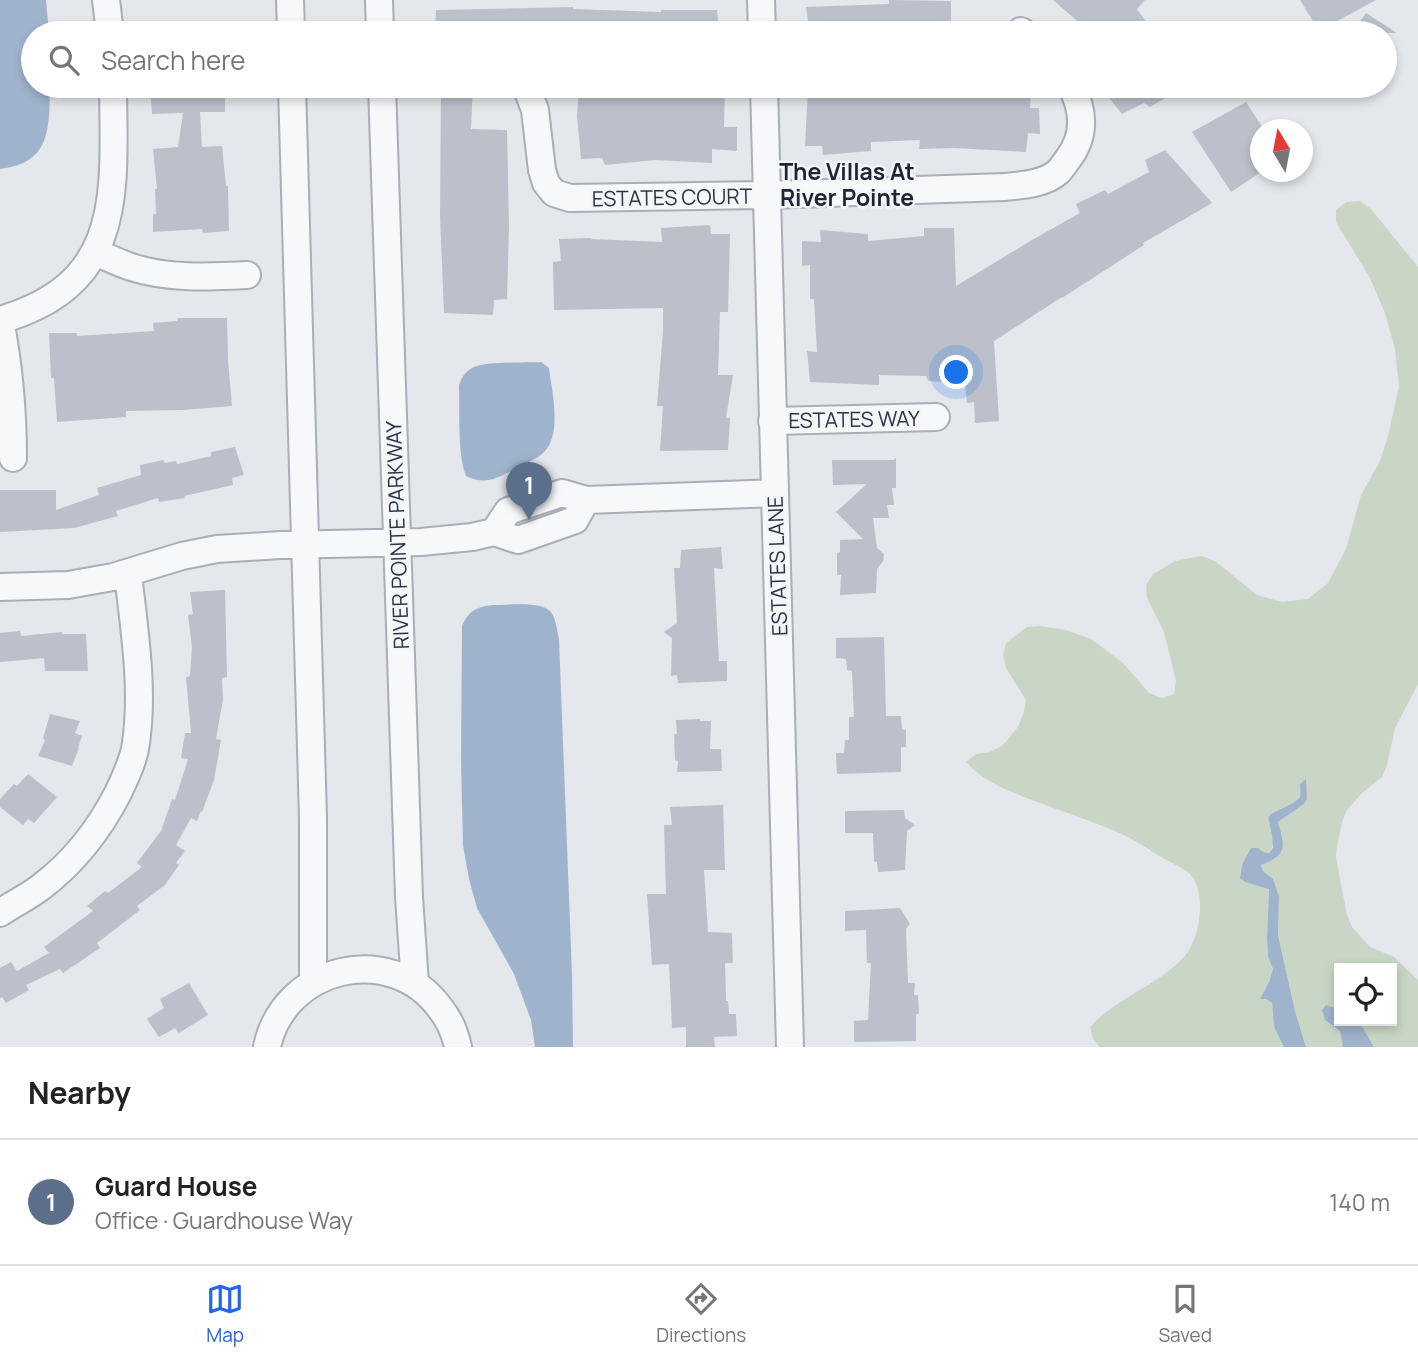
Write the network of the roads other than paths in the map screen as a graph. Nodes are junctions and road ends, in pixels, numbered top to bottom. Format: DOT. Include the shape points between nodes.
graph roads {
  1 [pos="106,0"];
  2 [pos="290,0"];
  3 [pos="379,0"];
  4 [pos="761,0"];
  5 [pos="109,21"];
  6 [pos="290,21"];
  7 [pos="380,21"];
  8 [pos="762,21"];
  9 [pos="113,98"];
  10 [pos="292,98"];
  11 [pos="382,98"];
  12 [pos="530,98"];
  13 [pos="764,98"];
  14 [pos="1077,98"];
  15 [pos="768,195"];
  16 [pos="95,252"];
  17 [pos="247,275"];
  18 [pos="0,320"];
  19 [pos="936,417"];
  20 [pos="772,421"];
  21 [pos="13,458"];
  22 [pos="775,493"];
  23 [pos="398,543"];
  24 [pos="304,545"];
  25 [pos="128,573"];
  26 [pos="0,587"];
  27 [pos="0,913"];
  28 [pos="313,982"];
  29 [pos="415,984"];
  30 [pos="267,1047"];
  31 [pos="458,1047"];
  32 [pos="790,1047"];
  1 -- 5 [label="street"];
  2 -- 6 [label="street"];
  3 -- 7 [label="street"];
  4 -- 8 [label="street"];
  9 -- 16 [label="street" via="111,206"];
  10 -- 24 [label="street"];
  11 -- 23 [label="street, RIVER POINTE PARKWAY"];
  12 -- 15 [label="street, ESTATES COURT" via="542,170 554,193 570,198"];
  13 -- 15 [label="street, ESTATES LANE"];
  14 -- 15 [label="street, ESTATES COURT" via="1082,127 1076,149 1057,173 1034,184"];
  15 -- 20 [label="street, ESTATES LANE"];
  16 -- 17 [label="street" via="131,267 162,273"];
  16 -- 18 [label="street" via="77,278 52,299"];
  18 -- 21 [label="street" via="8,364"];
  19 -- 20 [label="street, ESTATES WAY"];
  20 -- 22 [label="street, ESTATES LANE"];
  22 -- 23 [label="street" via="586,500 575,520 518,540 494,532"];
  22 -- 32 [label="street, ESTATES LANE"];
  23 -- 24 [label="street"];
  23 -- 29 [label="street, RIVER POINTE PARKWAY"];
  24 -- 25 [label="street" via="217,550"];
  24 -- 28 [label="street"];
  25 -- 26 [label="street" via="68,584"];
  25 -- 27 [label="street" via="139,694 136,746 124,780 87,843 39,888"];
  28 -- 29 [label="street" via="365,969"];
  28 -- 30 [label="street" via="286,1006"];
  29 -- 31 [label="street" via="447,1017"];
}
